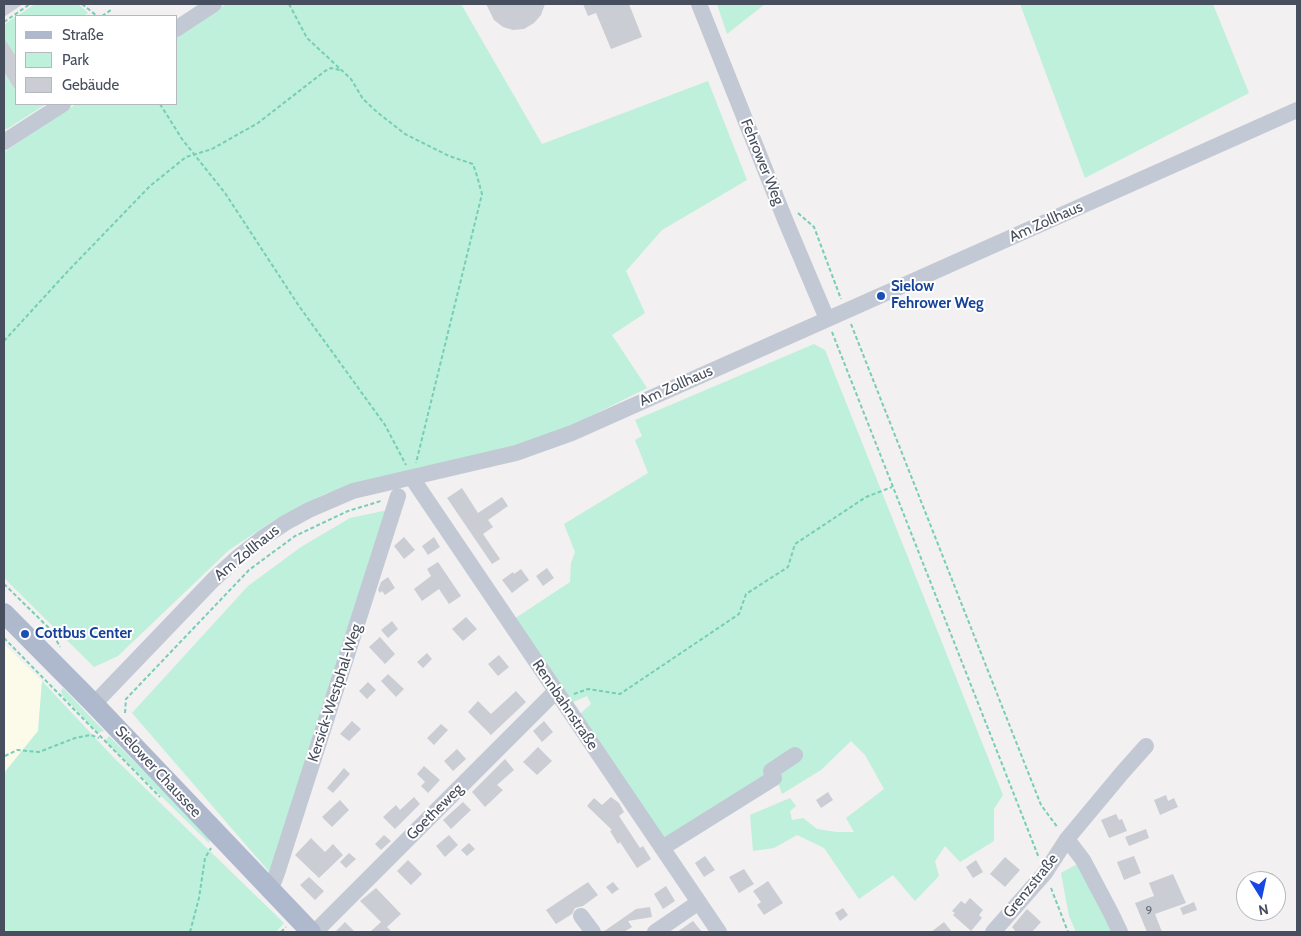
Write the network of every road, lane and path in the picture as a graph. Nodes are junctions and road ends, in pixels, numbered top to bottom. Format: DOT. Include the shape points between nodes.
graph roads {
  1 [pos="30,4"];
  2 [pos="82,4"];
  3 [pos="214,4"];
  4 [pos="290,4"];
  5 [pos="699,4"];
  6 [pos="111,10"];
  7 [pos="95,15"];
  8 [pos="104,15"];
  9 [pos="4,22"];
  10 [pos="178,28"];
  11 [pos="342,70"];
  12 [pos="61,105"];
  13 [pos="161,105"];
  14 [pos="1297,110"];
  15 [pos="4,142"];
  16 [pos="194,154"];
  17 [pos="793,209"];
  18 [pos="846,311"];
  19 [pos="827,319"];
  20 [pos="4,341"];
  21 [pos="412,478"];
  22 [pos="893,487"];
  23 [pos="398,496"];
  24 [pos="4,584"];
  25 [pos="4,613"];
  26 [pos="4,638"];
  27 [pos="6,642"];
  28 [pos="62,650"];
  29 [pos="558,695"];
  30 [pos="94,704"];
  31 [pos="124,716"];
  32 [pos="101,738"];
  33 [pos="1146,746"];
  34 [pos="795,755"];
  35 [pos="5,756"];
  36 [pos="163,800"];
  37 [pos="1067,839"];
  38 [pos="211,848"];
  39 [pos="662,848"];
  40 [pos="1045,873"];
  41 [pos="268,887"];
  42 [pos="699,902"];
  43 [pos="581,916"];
  44 [pos="190,932"];
  45 [pos="313,932"];
  46 [pos="593,932"];
  47 [pos="655,932"];
  48 [pos="719,932"];
  49 [pos="993,932"];
  50 [pos="1068,932"];
  51 [pos="1120,932"];
  1 -- 9 [label="path"];
  2 -- 7 [label="path"];
  3 -- 10 [label="street"];
  4 -- 11 [label="path" via="307,38"];
  5 -- 19 [label="street, Fehrower Weg"];
  6 -- 8 [label="path"];
  11 -- 16 [label="path" via="331,68 325,71 258,123 212,149"];
  11 -- 21 [label="path" via="363,99 405,134 473,164 482,194"];
  12 -- 15 [label="street"];
  13 -- 16 [label="path"];
  14 -- 18 [label="street, Am Zollhaus"];
  16 -- 20 [label="path" via="150,186"];
  16 -- 21 [label="path" via="385,425"];
  17 -- 18 [label="path" via="814,227"];
  18 -- 19 [label="street, Am Zollhaus"];
  18 -- 37 [label="path" via="1041,805"];
  19 -- 21 [label="street, Am Zollhaus" via="572,433 516,453"];
  19 -- 22 [label="path"];
  21 -- 29 [label="street, Rennbahnstraße"];
  21 -- 30 [label="street, Am Zollhaus" via="353,491 309,510 261,539 213,580"];
  22 -- 29 [label="path" via="866,497 795,544 788,567 746,594 739,614 620,694 588,689"];
  22 -- 40 [label="path"];
  23 -- 31 [label="path" via="348,511 295,536 249,570 126,699"];
  23 -- 41 [label="street, Kersick-Westphal-Weg" via="277,872"];
  24 -- 28 [label="path" via="51,630"];
  25 -- 30 [label="main road, Sielower Chaussee"];
  26 -- 27 [label="path"];
  27 -- 32 [label="path"];
  29 -- 39 [label="street, Rennbahnstraße"];
  29 -- 45 [label="street, Goetheweg"];
  30 -- 41 [label="main road, Sielower Chaussee"];
  32 -- 35 [label="path" via="91,735 40,752 17,750"];
  32 -- 36 [label="path"];
  33 -- 37 [label="street, Grenzstraße"];
  34 -- 39 [label="street" via="771,771 774,778"];
  37 -- 40 [label="street, Grenzstraße"];
  37 -- 51 [label="street" via="1083,860"];
  38 -- 44 [label="path" via="205,858"];
  39 -- 42 [label="street, Rennbahnstraße"];
  40 -- 49 [label="street, Grenzstraße"];
  40 -- 50 [label="path"];
  41 -- 45 [label="main road, Sielower Chaussee"];
  42 -- 47 [label="street"];
  42 -- 48 [label="street, Rennbahnstraße"];
  43 -- 46 [label="street"];
}
